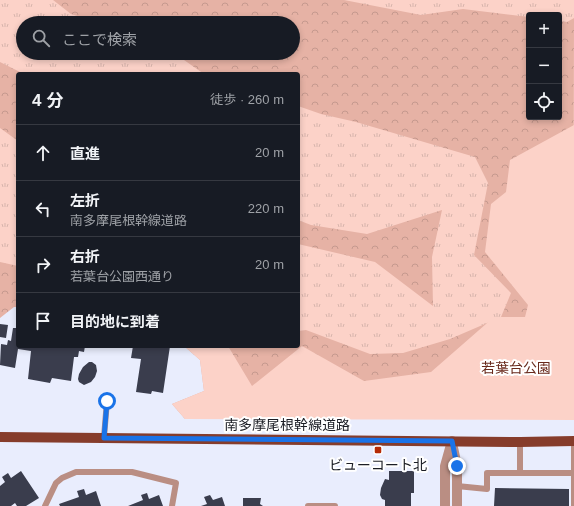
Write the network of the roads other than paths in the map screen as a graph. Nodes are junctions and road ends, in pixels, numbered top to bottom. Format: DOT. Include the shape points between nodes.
graph roads {
  1 [pos="107,401"];
  2 [pos="0,437"];
  3 [pos="104,438"];
  4 [pos="452,441"];
  5 [pos="574,441"];
  6 [pos="520,442"];
  7 [pos="520,473"];
  8 [pos="573,473"];
  9 [pos="457,486"];
  10 [pos="45,506"];
  11 [pos="172,506"];
  12 [pos="308,506"];
  13 [pos="335,506"];
  14 [pos="445,506"];
  15 [pos="456,506"];
  16 [pos="574,506"];
  1 -- 3 [label="lane"];
  2 -- 3 [label="main road, 南多摩尾根幹線道路"];
  3 -- 4 [label="main road, 南多摩尾根幹線道路"];
  4 -- 6 [label="main road, 南多摩尾根幹線道路"];
  4 -- 9 [label="street" via="457,466"];
  4 -- 14 [label="street" via="445,466"];
  5 -- 6 [label="main road, 南多摩尾根幹線道路"];
  5 -- 8 [label="lane"];
  6 -- 7 [label="lane"];
  7 -- 8 [label="lane"];
  7 -- 9 [label="lane" via="487,473 487,488"];
  8 -- 16 [label="lane"];
  9 -- 15 [label="street"];
  10 -- 11 [label="lane" via="56,484 62,478 76,472 132,472 176,483"];
  12 -- 13 [label="lane"];
}
